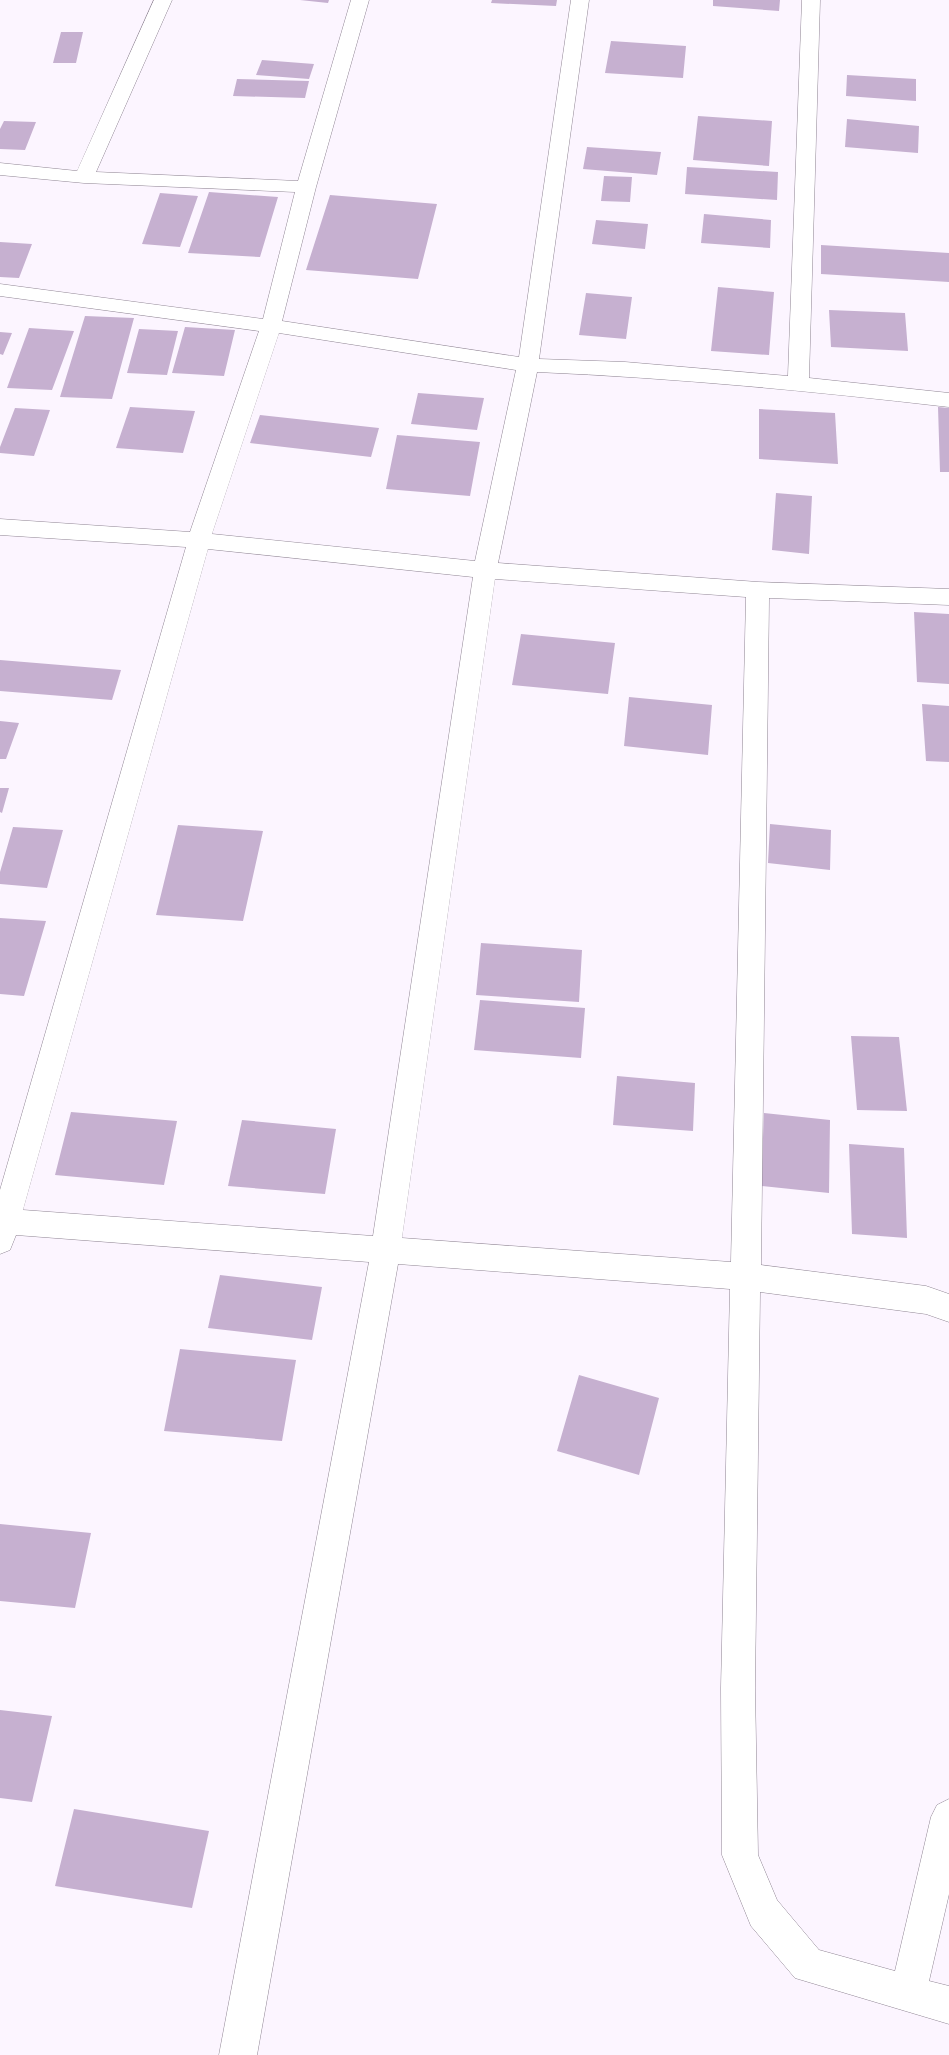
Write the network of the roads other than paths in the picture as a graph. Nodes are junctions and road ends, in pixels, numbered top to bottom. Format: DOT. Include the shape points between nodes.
graph roads {
  1 [pos="163,0"];
  2 [pos="360,0"];
  3 [pos="580,0"];
  4 [pos="811,0"];
  5 [pos="0,169"];
  6 [pos="84,177"];
  7 [pos="306,187"];
  8 [pos="0,290"];
  9 [pos="271,326"];
  10 [pos="528,365"];
  11 [pos="798,383"];
  12 [pos="949,400"];
  13 [pos="0,528"];
  14 [pos="199,540"];
  15 [pos="485,570"];
  16 [pos="758,590"];
  17 [pos="949,597"];
  18 [pos="2,1228"];
  19 [pos="386,1248"];
  20 [pos="747,1277"];
  21 [pos="949,1308"];
  22 [pos="949,1817"];
  23 [pos="908,1993"];
  24 [pos="949,2005"];
  25 [pos="238,2055"];
  1 -- 6 [label="street"];
  2 -- 7 [label="street"];
  3 -- 10 [label="street"];
  4 -- 11 [label="street"];
  5 -- 6 [label="street"];
  6 -- 7 [label="street"];
  7 -- 9 [label="street"];
  8 -- 9 [label="street"];
  9 -- 10 [label="street"];
  9 -- 14 [label="street"];
  10 -- 11 [label="street"];
  10 -- 15 [label="street"];
  11 -- 12 [label="street"];
  13 -- 14 [label="street"];
  14 -- 15 [label="street"];
  14 -- 18 [label="street"];
  15 -- 16 [label="street"];
  15 -- 19 [label="street"];
  16 -- 17 [label="street"];
  16 -- 20 [label="street"];
  18 -- 19 [label="street"];
  19 -- 20 [label="street"];
  19 -- 25 [label="street"];
  20 -- 21 [label="street" via="926,1300"];
  20 -- 23 [label="street" via="738,1688 740,1855 764,1913 808,1965"];
  22 -- 23 [label="street"];
  23 -- 24 [label="street"];
}
